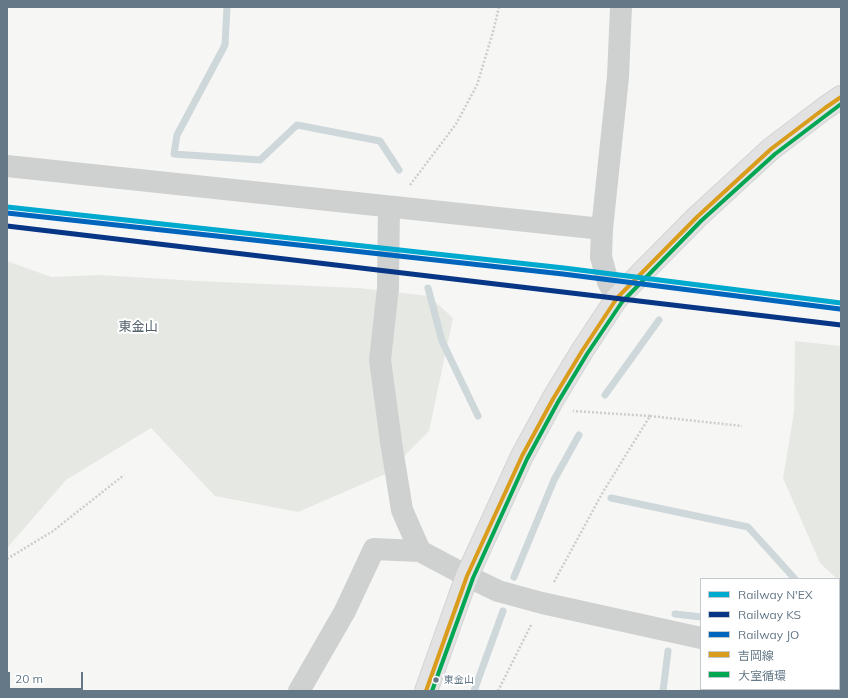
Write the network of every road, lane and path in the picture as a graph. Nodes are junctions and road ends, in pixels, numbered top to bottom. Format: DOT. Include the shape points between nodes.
graph roads {
  1 [pos="499,7"];
  2 [pos="621,7"];
  3 [pos="841,97"];
  4 [pos="7,166"];
  5 [pos="389,207"];
  6 [pos="602,229"];
  7 [pos="617,298"];
  8 [pos="547,410"];
  9 [pos="650,416"];
  10 [pos="742,426"];
  11 [pos="124,475"];
  12 [pos="420,551"];
  13 [pos="7,558"];
  14 [pos="467,576"];
  15 [pos="542,603"];
  16 [pos="700,638"];
  17 [pos="299,691"];
  18 [pos="426,691"];
  19 [pos="498,691"];
  1 -- 5 [label="path" via="477,85 456,124 409,186"];
  2 -- 6 [label="street" via="618,77"];
  3 -- 7 [label="highway" via="771,149 697,217"];
  4 -- 5 [label="street"];
  5 -- 6 [label="street"];
  5 -- 12 [label="street" via="388,288 380,360 402,510"];
  6 -- 7 [label="street" via="601,257 608,282"];
  7 -- 8 [label="highway"];
  8 -- 9 [label="path"];
  8 -- 14 [label="highway" via="522,456"];
  9 -- 10 [label="path"];
  9 -- 15 [label="path" via="603,492"];
  11 -- 13 [label="path" via="53,531"];
  12 -- 14 [label="street"];
  12 -- 17 [label="street" via="374,548 345,611"];
  14 -- 15 [label="street" via="498,591"];
  14 -- 18 [label="highway"];
  15 -- 16 [label="street"];
  15 -- 19 [label="path"];
}
